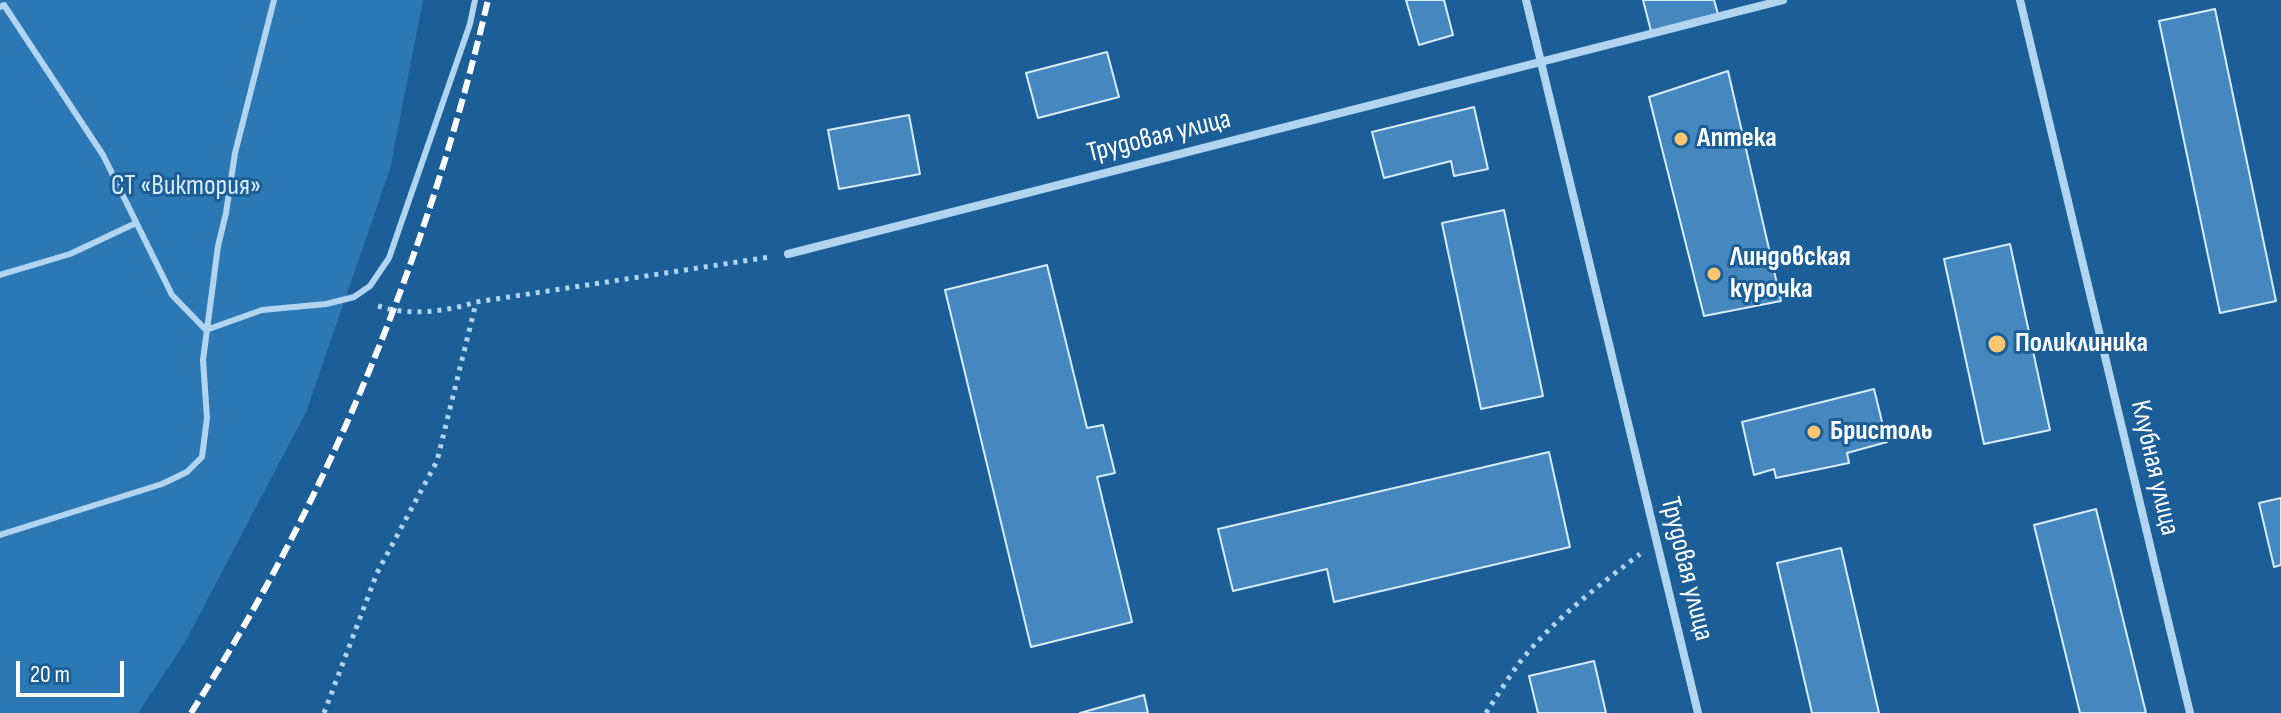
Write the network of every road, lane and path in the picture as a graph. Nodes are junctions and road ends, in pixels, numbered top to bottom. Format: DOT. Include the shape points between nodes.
graph roads {
  1 [pos="274,0"];
  2 [pos="475,0"];
  3 [pos="1526,0"];
  4 [pos="1783,0"];
  5 [pos="2020,0"];
  6 [pos="3,3"];
  7 [pos="1541,63"];
  8 [pos="136,223"];
  9 [pos="788,254"];
  10 [pos="0,275"];
  11 [pos="354,297"];
  12 [pos="476,302"];
  13 [pos="206,330"];
  14 [pos="0,535"];
  15 [pos="1657,542"];
  16 [pos="324,713"];
  17 [pos="1486,713"];
  18 [pos="1698,713"];
  19 [pos="2190,713"];
  1 -- 13 [label="lane" via="235,153"];
  2 -- 11 [label="lane" via="389,258 370,286"];
  3 -- 7 [label="street, Трудовая улица"];
  4 -- 7 [label="street"];
  5 -- 19 [label="street, Клубная улица"];
  6 -- 8 [label="lane" via="103,155"];
  7 -- 9 [label="street, Трудовая улица"];
  7 -- 15 [label="street, Трудовая улица"];
  8 -- 10 [label="lane" via="70,254"];
  8 -- 13 [label="lane" via="172,295"];
  9 -- 12 [label="path"];
  11 -- 12 [label="path" via="411,313"];
  11 -- 13 [label="lane" via="262,310"];
  12 -- 16 [label="path" via="437,461 377,573"];
  13 -- 14 [label="lane" via="206,439 202,457 187,472"];
  15 -- 17 [label="path" via="1556,622 1520,662"];
  15 -- 18 [label="street, Трудовая улица"];
}
